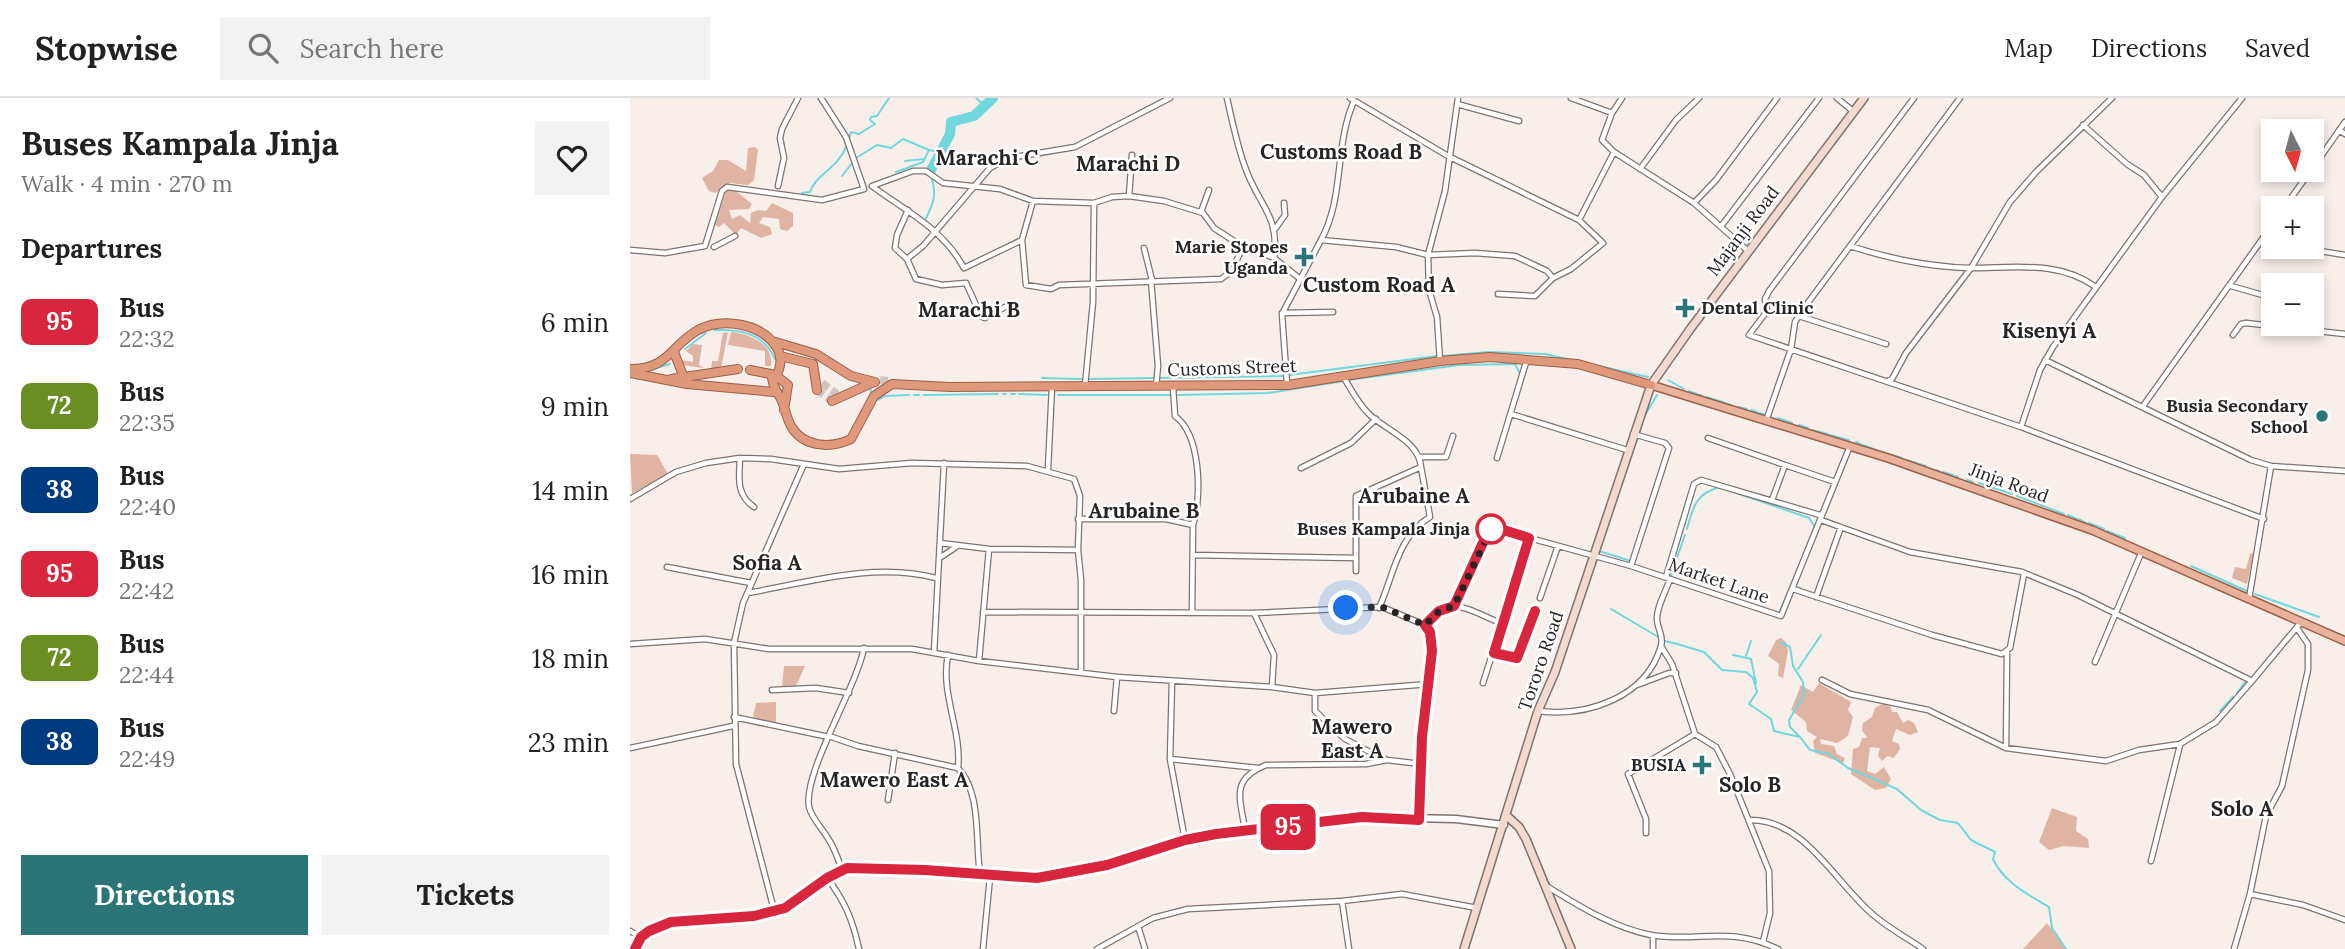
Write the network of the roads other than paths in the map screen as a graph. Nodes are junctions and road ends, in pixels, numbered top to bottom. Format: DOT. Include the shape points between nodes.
graph roads {
  1 [pos="798,98"];
  2 [pos="821,98"];
  3 [pos="1170,98"];
  4 [pos="1227,98"];
  5 [pos="1572,98"];
  6 [pos="1622,98"];
  7 [pos="1699,98"];
  8 [pos="1777,98"];
  9 [pos="1819,98"];
  10 [pos="1837,98"];
  11 [pos="1864,98"];
  12 [pos="1914,98"];
  13 [pos="1960,98"];
  14 [pos="2112,98"];
  15 [pos="2242,98"];
  16 [pos="1352,100"];
  17 [pos="1457,101"];
  18 [pos="1854,112"];
  19 [pos="1612,113"];
  20 [pos="1519,121"];
  21 [pos="2345,122"];
  22 [pos="2083,125"];
  23 [pos="2339,130"];
  24 [pos="2345,134"];
  25 [pos="2324,151"];
  26 [pos="1614,152"];
  27 [pos="1132,155"];
  28 [pos="1448,156"];
  29 [pos="1640,169"];
  30 [pos="778,186"];
  31 [pos="872,186"];
  32 [pos="974,188"];
  33 [pos="864,189"];
  34 [pos="1209,190"];
  35 [pos="1129,196"];
  36 [pos="2162,197"];
  37 [pos="1033,201"];
  38 [pos="1094,203"];
  39 [pos="1284,203"];
  40 [pos="1694,203"];
  41 [pos="908,210"];
  42 [pos="1201,212"];
  43 [pos="1579,220"];
  44 [pos="1722,225"];
  45 [pos="1275,229"];
  46 [pos="934,232"];
  47 [pos="735,236"];
  48 [pos="1021,240"];
  49 [pos="1321,240"];
  50 [pos="2261,241"];
  51 [pos="1243,246"];
  52 [pos="1850,246"];
  53 [pos="714,247"];
  54 [pos="1144,248"];
  55 [pos="630,250"];
  56 [pos="1748,251"];
  57 [pos="2324,252"];
  58 [pos="1428,255"];
  59 [pos="2345,255"];
  60 [pos="1274,258"];
  61 [pos="907,259"];
  62 [pos="1971,268"];
  63 [pos="1299,278"];
  64 [pos="1553,278"];
  65 [pos="1152,280"];
  66 [pos="1094,284"];
  67 [pos="2231,286"];
  68 [pos="2096,287"];
  69 [pos="1498,294"];
  70 [pos="2261,295"];
  71 [pos="1005,307"];
  72 [pos="1333,312"];
  73 [pos="1282,313"];
  74 [pos="1799,316"];
  75 [pos="2345,334"];
  76 [pos="2233,335"];
  77 [pos="772,341"];
  78 [pos="1886,344"];
  79 [pos="1791,349"];
  80 [pos="674,352"];
  81 [pos="780,356"];
  82 [pos="1527,359"];
  83 [pos="2045,360"];
  84 [pos="1440,361"];
  85 [pos="738,369"];
  86 [pos="630,370"];
  87 [pos="750,370"];
  88 [pos="1343,375"];
  89 [pos="685,380"];
  90 [pos="884,381"];
  91 [pos="1887,382"];
  92 [pos="775,384"];
  93 [pos="819,384"];
  94 [pos="1287,385"];
  95 [pos="1052,386"];
  96 [pos="1085,386"];
  97 [pos="1156,386"];
  98 [pos="1651,386"];
  99 [pos="1173,387"];
  100 [pos="839,397"];
  101 [pos="2143,406"];
  102 [pos="785,410"];
  103 [pos="1511,414"];
  104 [pos="1376,419"];
  105 [pos="1766,421"];
  106 [pos="2021,427"];
  107 [pos="1632,433"];
  108 [pos="1453,436"];
  109 [pos="1708,438"];
  110 [pos="1850,446"];
  111 [pos="1627,450"];
  112 [pos="1419,457"];
  113 [pos="740,458"];
  114 [pos="1497,458"];
  115 [pos="944,463"];
  116 [pos="804,464"];
  117 [pos="1785,465"];
  118 [pos="2271,466"];
  119 [pos="1421,467"];
  120 [pos="1301,468"];
  121 [pos="1048,469"];
  122 [pos="2345,471"];
  123 [pos="1835,482"];
  124 [pos="631,496"];
  125 [pos="1772,500"];
  126 [pos="754,507"];
  127 [pos="1820,518"];
  128 [pos="1079,519"];
  129 [pos="2264,519"];
  130 [pos="1193,525"];
  131 [pos="1841,527"];
  132 [pos="1529,538"];
  133 [pos="940,543"];
  134 [pos="960,546"];
  135 [pos="1558,546"];
  136 [pos="989,549"];
  137 [pos="1078,550"];
  138 [pos="2142,551"];
  139 [pos="1193,555"];
  140 [pos="1592,555"];
  141 [pos="940,558"];
  142 [pos="1356,558"];
  143 [pos="1631,566"];
  144 [pos="667,567"];
  145 [pos="1356,571"];
  146 [pos="2024,574"];
  147 [pos="936,578"];
  148 [pos="1668,578"];
  149 [pos="751,583"];
  150 [pos="1793,589"];
  151 [pos="747,593"];
  152 [pos="1816,597"];
  153 [pos="1540,598"];
  154 [pos="2249,599"];
  155 [pos="1454,606"];
  156 [pos="1379,607"];
  157 [pos="1535,611"];
  158 [pos="984,612"];
  159 [pos="1192,613"];
  160 [pos="1254,613"];
  161 [pos="2115,613"];
  162 [pos="1082,614"];
  163 [pos="1502,622"];
  164 [pos="1425,625"];
  165 [pos="2299,625"];
  166 [pos="2345,641"];
  167 [pos="734,643"];
  168 [pos="630,645"];
  169 [pos="1661,646"];
  170 [pos="864,648"];
  171 [pos="933,653"];
  172 [pos="1494,653"];
  173 [pos="2007,653"];
  174 [pos="948,655"];
  175 [pos="979,661"];
  176 [pos="2095,662"];
  177 [pos="1081,672"];
  178 [pos="1676,673"];
  179 [pos="1117,677"];
  180 [pos="1822,680"];
  181 [pos="1171,681"];
  182 [pos="2252,681"];
  183 [pos="1483,683"];
  184 [pos="1429,684"];
  185 [pos="1636,685"];
  186 [pos="1272,687"];
  187 [pos="772,690"];
  188 [pos="849,692"];
  189 [pos="1315,693"];
  190 [pos="1114,710"];
  191 [pos="1538,710"];
  192 [pos="734,717"];
  193 [pos="733,726"];
  194 [pos="1695,734"];
  195 [pos="829,736"];
  196 [pos="2180,744"];
  197 [pos="630,748"];
  198 [pos="2006,748"];
  199 [pos="895,753"];
  200 [pos="1170,760"];
  201 [pos="1387,760"];
  202 [pos="1421,764"];
  203 [pos="958,768"];
  204 [pos="1259,768"];
  205 [pos="888,800"];
  206 [pos="1507,816"];
  207 [pos="1419,820"];
  208 [pos="1750,820"];
  209 [pos="1504,825"];
  210 [pos="1245,832"];
  211 [pos="1646,833"];
  212 [pos="1185,840"];
  213 [pos="2151,861"];
  214 [pos="842,870"];
  215 [pos="981,875"];
  216 [pos="990,877"];
  217 [pos="827,878"];
  218 [pos="1547,887"];
  219 [pos="2250,894"];
  220 [pos="1342,901"];
  221 [pos="1477,908"];
  222 [pos="774,911"];
  223 [pos="2345,920"];
  224 [pos="1138,926"];
  225 [pos="630,931"];
  226 [pos="1653,936"];
  227 [pos="641,937"];
  228 [pos="1763,942"];
  229 [pos="635,949"];
  230 [pos="859,949"];
  231 [pos="983,949"];
  232 [pos="1097,949"];
  233 [pos="1145,949"];
  234 [pos="1349,949"];
  235 [pos="1464,949"];
  236 [pos="1571,949"];
  237 [pos="1653,949"];
  238 [pos="1778,949"];
  239 [pos="1923,949"];
  240 [pos="2234,949"];
  1 -- 30 [label="street" via="782,129 784,158"];
  2 -- 33 [label="street" via="846,137"];
  3 -- 32 [label="street" via="1075,147 999,162"];
  4 -- 45 [label="street" via="1244,166"];
  5 -- 19 [label="street"];
  6 -- 19 [label="street"];
  7 -- 29 [label="street" via="1676,120"];
  8 -- 40 [label="street"];
  9 -- 44 [label="street"];
  10 -- 18 [label="street"];
  11 -- 18 [label="main road, Majanji Road"];
  12 -- 79 [label="street" via="1766,296 1767,311 1749,335"];
  13 -- 52 [label="street"];
  14 -- 22 [label="street"];
  15 -- 36 [label="street"];
  16 -- 28 [label="street"];
  16 -- 49 [label="street" via="1335,211"];
  17 -- 20 [label="street"];
  17 -- 28 [label="street"];
  18 -- 56 [label="main road, Majanji Road"];
  19 -- 26 [label="street" via="1602,140"];
  21 -- 23 [label="street"];
  22 -- 36 [label="street" via="2144,174"];
  22 -- 62 [label="street" via="2010,202"];
  23 -- 24 [label="street"];
  23 -- 25 [label="street"];
  26 -- 29 [label="street"];
  26 -- 43 [label="street"];
  27 -- 35 [label="street"];
  28 -- 43 [label="street"];
  28 -- 58 [label="street" via="1445,191"];
  29 -- 40 [label="street"];
  31 -- 32 [label="street" via="926,171 943,183"];
  31 -- 33 [label="street"];
  31 -- 41 [label="street"];
  32 -- 37 [label="street" via="1000,189"];
  32 -- 46 [label="street"];
  33 -- 55 [label="street" via="822,200 727,187 705,246 665,253"];
  34 -- 42 [label="street"];
  35 -- 38 [label="street"];
  35 -- 42 [label="street"];
  36 -- 68 [label="street"];
  37 -- 38 [label="street"];
  37 -- 48 [label="street"];
  38 -- 66 [label="street"];
  39 -- 45 [label="street" via="1282,223"];
  40 -- 44 [label="street"];
  41 -- 46 [label="street"];
  41 -- 61 [label="street" via="895,248"];
  42 -- 51 [label="street" via="1214,228"];
  43 -- 64 [label="street" via="1603,243"];
  44 -- 56 [label="street"];
  45 -- 60 [label="street"];
  46 -- 48 [label="street" via="964,268"];
  46 -- 61 [label="street"];
  47 -- 53 [label="street"];
  48 -- 66 [label="street" via="1026,285 1051,289"];
  49 -- 58 [label="street"];
  49 -- 63 [label="street"];
  50 -- 67 [label="street"];
  51 -- 60 [label="street"];
  51 -- 65 [label="street" via="1232,271 1221,279"];
  52 -- 62 [label="street" via="1902,262"];
  52 -- 74 [label="street"];
  54 -- 65 [label="street"];
  56 -- 98 [label="main road, Majanji Road"];
  57 -- 59 [label="street"];
  58 -- 64 [label="street" via="1515,256"];
  58 -- 84 [label="street"];
  60 -- 63 [label="street"];
  61 -- 71 [label="street" via="921,282 966,283 985,318"];
  62 -- 68 [label="street" via="2038,266"];
  62 -- 91 [label="street"];
  63 -- 73 [label="street"];
  64 -- 69 [label="street" via="1535,296"];
  65 -- 66 [label="street"];
  65 -- 97 [label="street"];
  66 -- 96 [label="street"];
  67 -- 70 [label="street"];
  67 -- 101 [label="street"];
  68 -- 83 [label="street"];
  72 -- 73 [label="street"];
  73 -- 94 [label="street"];
  74 -- 78 [label="street"];
  74 -- 79 [label="street"];
  75 -- 76 [label="street" via="2246,323"];
  77 -- 80 [label="highway, Customs Street" via="755,329 723,324 700,329"];
  77 -- 81 [label="highway"];
  77 -- 90 [label="highway, Customs Street" via="816,354 851,376"];
  79 -- 91 [label="street"];
  79 -- 105 [label="street"];
  80 -- 86 [label="highway, Customs Street" via="654,366"];
  80 -- 89 [label="highway"];
  81 -- 92 [label="highway"];
  81 -- 93 [label="highway" via="809,361"];
  82 -- 84 [label="highway, Customs Street"];
  82 -- 98 [label="highway, Customs Street" via="1578,364"];
  82 -- 103 [label="street"];
  83 -- 101 [label="street"];
  83 -- 106 [label="street"];
  84 -- 88 [label="highway, Customs Street"];
  85 -- 89 [label="highway"];
  86 -- 89 [label="highway"];
  87 -- 92 [label="highway"];
  88 -- 94 [label="highway, Customs Street"];
  88 -- 104 [label="street" via="1354,396"];
  89 -- 92 [label="highway"];
  90 -- 95 [label="highway, Customs Street" via="950,387"];
  90 -- 100 [label="highway, Customs Street"];
  90 -- 102 [label="highway" via="851,439 836,445 802,438 791,427"];
  91 -- 106 [label="street"];
  92 -- 102 [label="highway"];
  92 -- 102 [label="highway" via="786,381"];
  94 -- 99 [label="highway, Customs Street"];
  95 -- 96 [label="highway, Customs Street"];
  95 -- 121 [label="street"];
  96 -- 97 [label="highway, Customs Street"];
  97 -- 99 [label="highway, Customs Street"];
  98 -- 105 [label="main road, Jinja Road"];
  98 -- 107 [label="main road, Tororo Road"];
  99 -- 130 [label="street" via="1175,415 1189,427 1194,446 1197,512"];
  101 -- 118 [label="street" via="2225,449"];
  103 -- 111 [label="street"];
  103 -- 114 [label="street"];
  104 -- 112 [label="street"];
  104 -- 120 [label="street" via="1352,443"];
  105 -- 110 [label="main road, Jinja Road"];
  106 -- 129 [label="street"];
  107 -- 111 [label="main road, Tororo Road"];
  107 -- 143 [label="street" via="1669,448"];
  108 -- 112 [label="street" via="1446,457"];
  109 -- 117 [label="street"];
  110 -- 123 [label="street, Market Lane"];
  110 -- 138 [label="main road, Jinja Road"];
  111 -- 140 [label="main road, Tororo Road"];
  112 -- 119 [label="street"];
  113 -- 116 [label="street"];
  113 -- 124 [label="street" via="676,472"];
  113 -- 126 [label="street" via="740,489 744,500"];
  115 -- 116 [label="street" via="858,469"];
  115 -- 121 [label="street"];
  115 -- 133 [label="street"];
  116 -- 149 [label="street"];
  117 -- 123 [label="street"];
  117 -- 125 [label="street"];
  118 -- 122 [label="street"];
  118 -- 129 [label="street"];
  119 -- 142 [label="street" via="1356,496"];
  119 -- 156 [label="street" via="1430,517 1405,540"];
  121 -- 128 [label="street" via="1076,481"];
  123 -- 127 [label="street, Market Lane"];
  125 -- 127 [label="street"];
  125 -- 148 [label="street" via="1709,480 1694,484"];
  127 -- 131 [label="street"];
  127 -- 150 [label="street, Market Lane"];
  128 -- 130 [label="street" via="1166,519"];
  128 -- 137 [label="street"];
  129 -- 154 [label="street"];
  130 -- 139 [label="street"];
  131 -- 146 [label="street" via="1910,552"];
  131 -- 152 [label="street"];
  132 -- 135 [label="street, Market Lane"];
  132 -- 155 [label="street, Market Lane" via="1494,527 1489,531"];
  132 -- 163 [label="street"];
  133 -- 134 [label="street"];
  133 -- 141 [label="street"];
  134 -- 136 [label="street"];
  134 -- 141 [label="street"];
  135 -- 140 [label="street, Market Lane"];
  135 -- 153 [label="street"];
  136 -- 137 [label="street"];
  136 -- 158 [label="street"];
  137 -- 162 [label="street"];
  138 -- 154 [label="main road, Jinja Road"];
  138 -- 161 [label="street"];
  139 -- 142 [label="street"];
  139 -- 159 [label="street"];
  140 -- 143 [label="street, Market Lane"];
  140 -- 191 [label="main road, Tororo Road" via="1555,672"];
  141 -- 147 [label="street"];
  142 -- 145 [label="street"];
  143 -- 148 [label="street, Market Lane"];
  144 -- 149 [label="street"];
  146 -- 161 [label="street"];
  146 -- 173 [label="street"];
  147 -- 151 [label="street" via="911,572 865,572"];
  147 -- 171 [label="street"];
  148 -- 150 [label="street, Market Lane" via="1781,616"];
  148 -- 169 [label="street" via="1658,617"];
  149 -- 151 [label="street"];
  150 -- 152 [label="street"];
  151 -- 167 [label="street"];
  152 -- 173 [label="street" via="1931,635"];
  154 -- 165 [label="main road, Jinja Road"];
  155 -- 163 [label="street"];
  155 -- 164 [label="street" via="1439,611"];
  156 -- 160 [label="street"];
  156 -- 164 [label="street"];
  157 -- 172 [label="street" via="1517,658"];
  158 -- 162 [label="street"];
  158 -- 175 [label="street"];
  159 -- 160 [label="street"];
  159 -- 162 [label="street"];
  160 -- 186 [label="street" via="1274,655"];
  161 -- 176 [label="street"];
  161 -- 182 [label="street"];
  162 -- 177 [label="street"];
  163 -- 172 [label="street"];
  164 -- 184 [label="street" via="1431,640"];
  165 -- 166 [label="main road, Jinja Road"];
  165 -- 182 [label="street"];
  165 -- 219 [label="street" via="2308,644 2308,670 2281,786 2266,816"];
  167 -- 168 [label="street" via="705,639"];
  167 -- 170 [label="street" via="769,649"];
  167 -- 192 [label="street"];
  169 -- 178 [label="street"];
  169 -- 185 [label="street" via="1653,669"];
  170 -- 171 [label="street"];
  170 -- 188 [label="street"];
  171 -- 174 [label="street"];
  172 -- 183 [label="street"];
  173 -- 198 [label="street"];
  174 -- 175 [label="street"];
  174 -- 203 [label="street" via="946,677 960,752"];
  175 -- 177 [label="street"];
  177 -- 179 [label="street"];
  178 -- 185 [label="street"];
  178 -- 194 [label="street"];
  179 -- 181 [label="street"];
  179 -- 190 [label="street"];
  180 -- 198 [label="street" via="1850,694 1927,710"];
  181 -- 186 [label="street"];
  181 -- 200 [label="street"];
  182 -- 196 [label="street" via="2216,722"];
  184 -- 189 [label="street"];
  184 -- 202 [label="street"];
  185 -- 191 [label="street" via="1586,711"];
  186 -- 189 [label="street"];
  187 -- 188 [label="street"];
  188 -- 195 [label="street"];
  189 -- 201 [label="street" via="1313,708 1329,726"];
  191 -- 206 [label="main road, Tororo Road"];
  192 -- 193 [label="street"];
  192 -- 195 [label="street"];
  193 -- 197 [label="street"];
  193 -- 222 [label="street" via="741,791"];
  194 -- 208 [label="street" via="1716,747"];
  194 -- 211 [label="street" via="1628,774 1646,819"];
  195 -- 199 [label="street"];
  195 -- 214 [label="street" via="809,805"];
  196 -- 198 [label="street" via="2106,761"];
  196 -- 213 [label="street"];
  199 -- 203 [label="street"];
  199 -- 205 [label="street"];
  200 -- 204 [label="street"];
  200 -- 212 [label="street"];
  201 -- 202 [label="street"];
  201 -- 204 [label="street"];
  202 -- 207 [label="street"];
  203 -- 215 [label="street" via="968,779 973,800"];
  204 -- 210 [label="street" via="1246,775 1240,786"];
  206 -- 209 [label="main road, Tororo Road"];
  206 -- 218 [label="main road" via="1522,831"];
  207 -- 209 [label="street" via="1456,818"];
  207 -- 210 [label="street" via="1362,817"];
  208 -- 228 [label="street" via="1770,877 1770,913"];
  208 -- 239 [label="street" via="1772,820 1788,829 1868,911"];
  209 -- 221 [label="main road, Tororo Road"];
  210 -- 212 [label="street"];
  212 -- 216 [label="street" via="1061,876"];
  214 -- 215 [label="street"];
  214 -- 217 [label="street"];
  215 -- 216 [label="street"];
  216 -- 231 [label="street"];
  217 -- 222 [label="street" via="791,905"];
  217 -- 230 [label="street" via="853,921"];
  218 -- 226 [label="street" via="1585,910"];
  218 -- 236 [label="main road"];
  219 -- 223 [label="street"];
  219 -- 240 [label="street"];
  220 -- 221 [label="street" via="1410,894"];
  220 -- 224 [label="street" via="1188,909"];
  220 -- 234 [label="street"];
  221 -- 235 [label="main road, Tororo Road"];
  222 -- 227 [label="street" via="681,920"];
  224 -- 232 [label="street"];
  224 -- 233 [label="street"];
  225 -- 227 [label="street"];
  226 -- 228 [label="street" via="1726,934"];
  226 -- 237 [label="street"];
  227 -- 229 [label="street"];
  228 -- 238 [label="street"];
}
